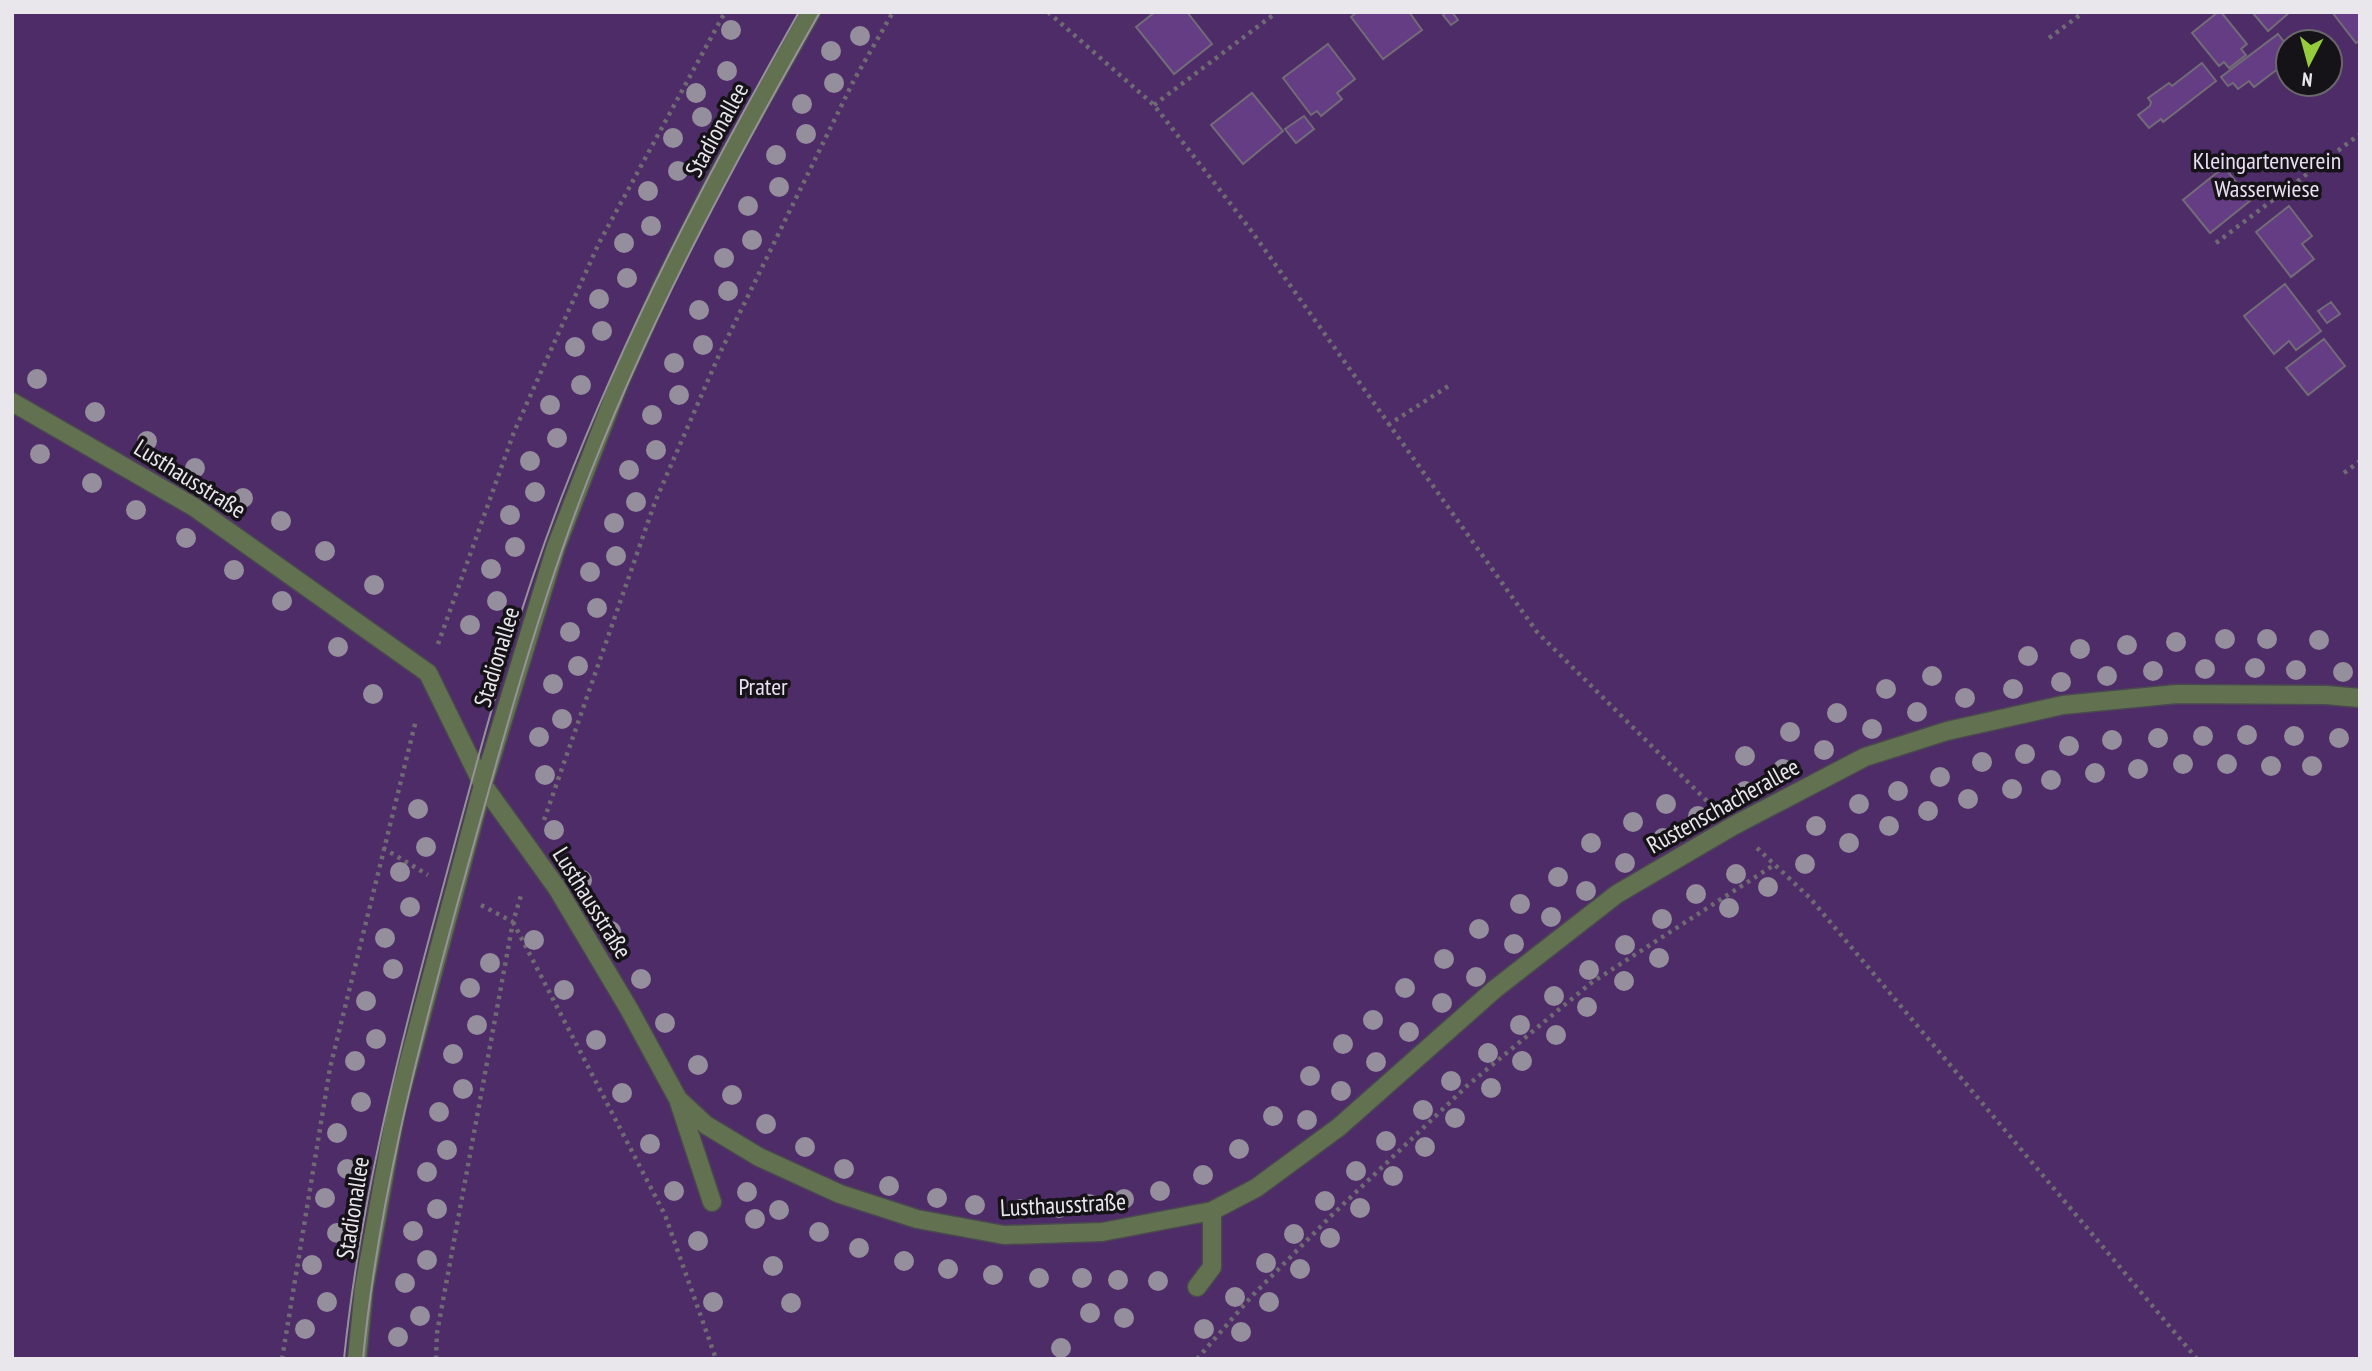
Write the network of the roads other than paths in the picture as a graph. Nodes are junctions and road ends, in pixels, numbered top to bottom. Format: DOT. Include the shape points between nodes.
graph roads {
  1 [pos="811,12"];
  2 [pos="12,402"];
  3 [pos="2360,698"];
  4 [pos="484,785"];
  5 [pos="678,1099"];
  6 [pos="712,1202"];
  7 [pos="1212,1212"];
  8 [pos="1196,1287"];
  9 [pos="358,1359"];
  1 -- 4 [label="street, Stadionallee" via="718,176 620,381 556,547"];
  2 -- 4 [label="street, Lusthausstraße" via="194,507 428,673"];
  3 -- 7 [label="street, Rustenschacherallee" via="2177,694 2063,705 1947,731 1865,757 1617,894 1495,989 1339,1127 1256,1188"];
  4 -- 5 [label="street, Lusthausstraße" via="557,888"];
  4 -- 9 [label="street, Stadionallee" via="391,1131"];
  5 -- 6 [label="street"];
  5 -- 7 [label="street, Lusthausstraße" via="706,1125 759,1157 840,1194 917,1219 1004,1235 1102,1232"];
  7 -- 8 [label="street" via="1212,1267"];
}
